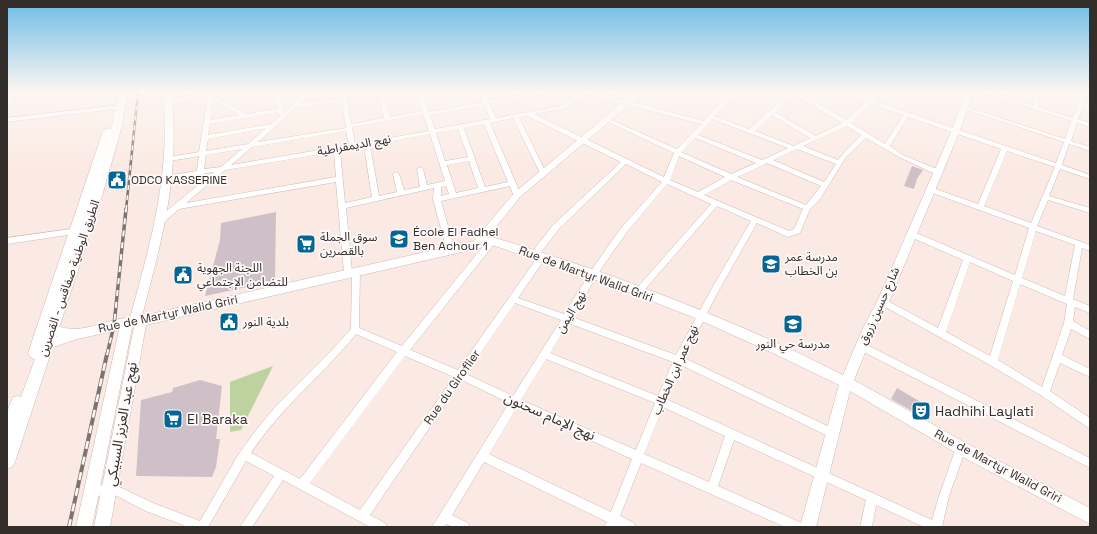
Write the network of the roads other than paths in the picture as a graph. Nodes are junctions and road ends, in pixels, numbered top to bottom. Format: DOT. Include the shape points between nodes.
graph roads {
  1 [pos="33,117"];
  2 [pos="115,117"];
  3 [pos="169,117"];
  4 [pos="209,117"];
  5 [pos="240,117"];
  6 [pos="280,117"];
  7 [pos="347,117"];
  8 [pos="400,117"];
  9 [pos="426,117"];
  10 [pos="493,117"];
  11 [pos="510,117"];
  12 [pos="515,117"];
  13 [pos="533,117"];
  14 [pos="610,117"];
  15 [pos="694,117"];
  16 [pos="711,117"];
  17 [pos="767,117"];
  18 [pos="780,117"];
  19 [pos="834,117"];
  20 [pos="853,117"];
  21 [pos="905,117"];
  22 [pos="916,117"];
  23 [pos="961,117"];
  24 [pos="992,117"];
  25 [pos="1064,117"];
  26 [pos="1075,117"];
  27 [pos="387,119"];
  28 [pos="7,120"];
  29 [pos="494,120"];
  30 [pos="606,120"];
  31 [pos="708,120"];
  32 [pos="1074,120"];
  33 [pos="486,121"];
  34 [pos="208,122"];
  35 [pos="274,124"];
  36 [pos="846,124"];
  37 [pos="1090,125"];
  38 [pos="460,126"];
  39 [pos="349,127"];
  40 [pos="956,130"];
  41 [pos="432,132"];
  42 [pos="750,132"];
  43 [pos="693,135"];
  44 [pos="865,135"];
  45 [pos="206,137"];
  46 [pos="815,138"];
  47 [pos="582,140"];
  48 [pos="1066,141"];
  49 [pos="367,144"];
  50 [pos="251,145"];
  51 [pos="352,146"];
  52 [pos="796,147"];
  53 [pos="886,147"];
  54 [pos="1005,148"];
  55 [pos="337,149"];
  56 [pos="1090,149"];
  57 [pos="677,153"];
  58 [pos="202,154"];
  59 [pos="170,159"];
  60 [pos="471,159"];
  61 [pos="626,162"];
  62 [pos="765,162"];
  63 [pos="840,162"];
  64 [pos="442,164"];
  65 [pos="1058,167"];
  66 [pos="223,168"];
  67 [pos="420,169"];
  68 [pos="200,171"];
  69 [pos="937,172"];
  70 [pos="543,173"];
  71 [pos="396,174"];
  72 [pos="731,177"];
  73 [pos="1090,177"];
  74 [pos="166,178"];
  75 [pos="340,179"];
  76 [pos="666,181"];
  77 [pos="448,183"];
  78 [pos="512,183"];
  79 [pos="825,185"];
  80 [pos="438,186"];
  81 [pos="424,189"];
  82 [pos="482,189"];
  83 [pos="930,189"];
  84 [pos="401,194"];
  85 [pos="517,194"];
  86 [pos="453,195"];
  87 [pos="698,195"];
  88 [pos="1046,197"];
  89 [pos="376,199"];
  90 [pos="437,199"];
  91 [pos="716,203"];
  92 [pos="342,206"];
  93 [pos="980,207"];
  94 [pos="176,208"];
  95 [pos="807,208"];
  96 [pos="1090,212"];
  97 [pos="161,220"];
  98 [pos="755,220"];
  99 [pos="1034,227"];
  100 [pos="80,231"];
  101 [pos="911,234"];
  102 [pos="7,241"];
  103 [pos="492,241"];
  104 [pos="1079,244"];
  105 [pos="478,245"];
  106 [pos="1090,248"];
  107 [pos="451,251"];
  108 [pos="538,256"];
  109 [pos="968,258"];
  110 [pos="352,272"];
  111 [pos="593,275"];
  112 [pos="1018,279"];
  113 [pos="638,292"];
  114 [pos="513,298"];
  115 [pos="883,302"];
  116 [pos="1070,302"];
  117 [pos="1090,310"];
  118 [pos="700,315"];
  119 [pos="568,318"];
  120 [pos="134,322"];
  121 [pos="1068,323"];
  122 [pos="355,330"];
  123 [pos="47,331"];
  124 [pos="941,333"];
  125 [pos="76,334"];
  126 [pos="1090,335"];
  127 [pos="42,346"];
  128 [pos="861,346"];
  129 [pos="404,351"];
  130 [pos="545,355"];
  131 [pos="1057,357"];
  132 [pos="679,360"];
  133 [pos="993,362"];
  134 [pos="1090,373"];
  135 [pos="460,375"];
  136 [pos="846,382"];
  137 [pos="1045,393"];
  138 [pos="660,401"];
  139 [pos="516,402"];
  140 [pos="1090,424"];
  141 [pos="7,432"];
  142 [pos="731,433"];
  143 [pos="832,433"];
  144 [pos="961,448"];
  145 [pos="245,455"];
  146 [pos="482,456"];
  147 [pos="638,456"];
  148 [pos="7,462"];
  149 [pos="1090,463"];
  150 [pos="281,474"];
  151 [pos="821,474"];
  152 [pos="302,485"];
  153 [pos="110,488"];
  154 [pos="712,488"];
  155 [pos="90,493"];
  156 [pos="872,497"];
  157 [pos="1090,516"];
  158 [pos="362,517"];
  159 [pos="444,517"];
  160 [pos="612,523"];
  161 [pos="84,527"];
  162 [pos="102,527"];
  163 [pos="202,527"];
  164 [pos="246,527"];
  165 [pos="381,527"];
  166 [pos="438,527"];
  167 [pos="464,527"];
  168 [pos="630,527"];
  169 [pos="798,527"];
  170 [pos="808,527"];
  171 [pos="866,527"];
  172 [pos="936,527"];
  1 -- 28 [label="street"];
  2 -- 100 [label="main road, الطريق الوطنية صفاقس - القصرين" via="99,172 95,203"];
  3 -- 59 [label="street, نهج عبد العزيز السبيكي"];
  4 -- 34 [label="street"];
  5 -- 34 [label="street"];
  6 -- 35 [label="street"];
  7 -- 39 [label="street"];
  8 -- 27 [label="street"];
  9 -- 41 [label="street"];
  10 -- 29 [label="street"];
  11 -- 29 [label="street, نهج الديمقراطية"];
  12 -- 70 [label="street"];
  13 -- 47 [label="street"];
  14 -- 30 [label="street"];
  15 -- 31 [label="street"];
  16 -- 31 [label="street, نهج اليمن"];
  17 -- 42 [label="street"];
  18 -- 46 [label="street"];
  19 -- 36 [label="street"];
  20 -- 36 [label="street"];
  21 -- 53 [label="street"];
  22 -- 40 [label="street"];
  23 -- 40 [label="street, شارع حسين زروق"];
  24 -- 48 [label="street"];
  25 -- 32 [label="street"];
  26 -- 32 [label="street"];
  27 -- 39 [label="street"];
  29 -- 33 [label="street, نهج الديمقراطية"];
  30 -- 47 [label="street"];
  30 -- 57 [label="street"];
  31 -- 42 [label="street"];
  31 -- 43 [label="street, نهج اليمن"];
  32 -- 37 [label="street"];
  32 -- 48 [label="street"];
  33 -- 38 [label="street, نهج الديمقراطية"];
  33 -- 78 [label="street"];
  34 -- 45 [label="street"];
  35 -- 45 [label="street"];
  35 -- 50 [label="street"];
  36 -- 44 [label="street"];
  36 -- 46 [label="street"];
  38 -- 41 [label="street, نهج الديمقراطية"];
  38 -- 60 [label="street"];
  39 -- 50 [label="street"];
  39 -- 51 [label="street"];
  40 -- 54 [label="street"];
  40 -- 69 [label="street, شارع حسين زروق"];
  41 -- 49 [label="street, نهج الديمقراطية"];
  41 -- 64 [label="street"];
  42 -- 52 [label="street"];
  43 -- 57 [label="street, نهج اليمن"];
  43 -- 62 [label="street"];
  44 -- 53 [label="street"];
  44 -- 63 [label="street"];
  45 -- 58 [label="street"];
  46 -- 52 [label="street"];
  47 -- 61 [label="street"];
  47 -- 70 [label="street"];
  48 -- 56 [label="street"];
  48 -- 65 [label="street"];
  49 -- 51 [label="street, نهج الديمقراطية"];
  49 -- 89 [label="street"];
  50 -- 58 [label="street"];
  50 -- 66 [label="street"];
  51 -- 55 [label="street, نهج الديمقراطية"];
  52 -- 62 [label="street"];
  52 -- 63 [label="street"];
  53 -- 69 [label="street"];
  54 -- 65 [label="street"];
  54 -- 93 [label="street"];
  55 -- 66 [label="street, نهج الديمقراطية"];
  55 -- 75 [label="street"];
  57 -- 72 [label="street"];
  57 -- 76 [label="street, نهج اليمن"];
  58 -- 59 [label="street"];
  58 -- 68 [label="street"];
  59 -- 74 [label="street, نهج عبد العزيز السبيكي"];
  60 -- 64 [label="street"];
  60 -- 82 [label="street"];
  61 -- 76 [label="street"];
  61 -- 108 [label="street, Rue du Giroflier" via="556,227"];
  62 -- 72 [label="street"];
  62 -- 79 [label="street"];
  63 -- 79 [label="street"];
  64 -- 77 [label="street"];
  65 -- 73 [label="street"];
  65 -- 88 [label="street"];
  66 -- 68 [label="street, نهج الديمقراطية"];
  66 -- 94 [label="street"];
  67 -- 81 [label="street"];
  68 -- 74 [label="street, نهج الديمقراطية"];
  69 -- 83 [label="street, شارع حسين زروق"];
  70 -- 85 [label="street"];
  71 -- 84 [label="street"];
  72 -- 87 [label="street"];
  72 -- 95 [label="street"];
  74 -- 97 [label="street, نهج عبد العزيز السبيكي"];
  75 -- 92 [label="street"];
  75 -- 94 [label="street"];
  76 -- 87 [label="street"];
  76 -- 111 [label="street, نهج اليمن" via="624,230"];
  77 -- 80 [label="street"];
  77 -- 86 [label="street"];
  78 -- 82 [label="street"];
  78 -- 85 [label="street"];
  79 -- 95 [label="street"];
  80 -- 81 [label="street"];
  80 -- 90 [label="street"];
  81 -- 84 [label="street"];
  82 -- 86 [label="street"];
  83 -- 93 [label="street"];
  83 -- 101 [label="street, شارع حسين زروق"];
  84 -- 89 [label="street"];
  85 -- 105 [label="street"];
  86 -- 90 [label="street"];
  87 -- 91 [label="street"];
  88 -- 96 [label="street"];
  88 -- 99 [label="street"];
  89 -- 92 [label="street"];
  90 -- 107 [label="street"];
  91 -- 98 [label="street"];
  91 -- 113 [label="street"];
  92 -- 110 [label="street"];
  93 -- 99 [label="street"];
  94 -- 97 [label="street"];
  95 -- 98 [label="street" via="797,231 793,234 781,232"];
  97 -- 120 [label="street, نهج عبد العزيز السبيكي"];
  98 -- 118 [label="street, نهج عمر ابن الخطاب"];
  99 -- 104 [label="street"];
  99 -- 112 [label="street"];
  100 -- 102 [label="street"];
  100 -- 123 [label="main road, الطريق الوطنية صفاقس - القصرين"];
  101 -- 109 [label="street"];
  101 -- 115 [label="street, شارع حسين زروق"];
  103 -- 105 [label="street, Rue de Martyr Walid Griri"];
  103 -- 108 [label="street, Rue de Martyr Walid Griri"];
  103 -- 129 [label="street"];
  104 -- 106 [label="street"];
  104 -- 116 [label="street"];
  105 -- 107 [label="street, Rue de Martyr Walid Griri"];
  107 -- 110 [label="street, Rue de Martyr Walid Griri"];
  108 -- 111 [label="street, Rue de Martyr Walid Griri"];
  108 -- 114 [label="street, Rue du Giroflier"];
  109 -- 112 [label="street"];
  109 -- 124 [label="street"];
  110 -- 120 [label="street, Rue de Martyr Walid Griri"];
  110 -- 122 [label="street"];
  111 -- 113 [label="street, Rue de Martyr Walid Griri"];
  111 -- 119 [label="street, نهج اليمن"];
  112 -- 116 [label="street"];
  112 -- 133 [label="street"];
  113 -- 118 [label="street, Rue de Martyr Walid Griri"];
  114 -- 119 [label="street"];
  114 -- 135 [label="street, Rue du Giroflier"];
  115 -- 124 [label="street"];
  115 -- 128 [label="street, شارع حسين زروق"];
  116 -- 117 [label="street"];
  116 -- 121 [label="street"];
  118 -- 132 [label="street, نهج عمر ابن الخطاب"];
  118 -- 136 [label="street, Rue de Martyr Walid Griri"];
  119 -- 130 [label="street, نهج اليمن"];
  119 -- 132 [label="street"];
  120 -- 125 [label="street, Rue de Martyr Walid Griri"];
  120 -- 153 [label="street, نهج عبد العزيز السبيكي" via="133,354"];
  120 -- 155 [label="street, نهج عبد العزيز السبيكي"];
  121 -- 126 [label="street"];
  121 -- 131 [label="street"];
  122 -- 129 [label="street, نهج الإمام سحنون"];
  122 -- 145 [label="street" via="341,349 269,422"];
  123 -- 125 [label="street, Rue de Martyr Walid Griri"];
  123 -- 127 [label="main road, الطريق الوطنية صفاقس - القصرين"];
  124 -- 133 [label="street"];
  125 -- 127 [label="street"];
  127 -- 141 [label="main road, الطريق الوطنية صفاقس - القصرين"];
  127 -- 148 [label="main road, الطريق الوطنية صفاقس - القصرين"];
  128 -- 136 [label="street, شارع حسين زروق"];
  128 -- 149 [label="street"];
  129 -- 135 [label="street, نهج الإمام سحنون"];
  129 -- 152 [label="street"];
  130 -- 138 [label="street"];
  130 -- 139 [label="street, نهج اليمن"];
  131 -- 134 [label="street"];
  131 -- 137 [label="street"];
  132 -- 138 [label="street, نهج عمر ابن الخطاب"];
  132 -- 143 [label="street"];
  133 -- 137 [label="street"];
  135 -- 139 [label="street, نهج الإمام سحنون"];
  135 -- 158 [label="street, Rue du Giroflier"];
  136 -- 143 [label="street, شارع حسين زروق"];
  136 -- 144 [label="street, Rue de Martyr Walid Griri"];
  137 -- 140 [label="street"];
  138 -- 142 [label="street"];
  138 -- 147 [label="street, نهج عمر ابن الخطاب"];
  139 -- 146 [label="street, نهج اليمن"];
  139 -- 147 [label="street, نهج الإمام سحنون"];
  142 -- 151 [label="street"];
  142 -- 154 [label="street"];
  143 -- 151 [label="street, شارع حسين زروق"];
  144 -- 157 [label="street, Rue de Martyr Walid Griri"];
  144 -- 172 [label="street"];
  145 -- 150 [label="street"];
  145 -- 163 [label="street"];
  146 -- 159 [label="street, نهج اليمن"];
  146 -- 160 [label="street"];
  147 -- 154 [label="street, نهج الإمام سحنون"];
  147 -- 160 [label="street, نهج عمر ابن الخطاب"];
  150 -- 152 [label="street"];
  150 -- 164 [label="street"];
  151 -- 156 [label="street"];
  151 -- 170 [label="street, شارع حسين زروق"];
  152 -- 158 [label="street"];
  153 -- 155 [label="street"];
  153 -- 162 [label="street, نهج عبد العزيز السبيكي"];
  153 -- 163 [label="street"];
  154 -- 169 [label="street, نهج الإمام سحنون"];
  155 -- 161 [label="street, نهج عبد العزيز السبيكي"];
  156 -- 171 [label="street"];
  156 -- 172 [label="street"];
  158 -- 165 [label="street"];
  159 -- 166 [label="street, نهج اليمن"];
  159 -- 167 [label="street"];
  160 -- 168 [label="street"];
}
